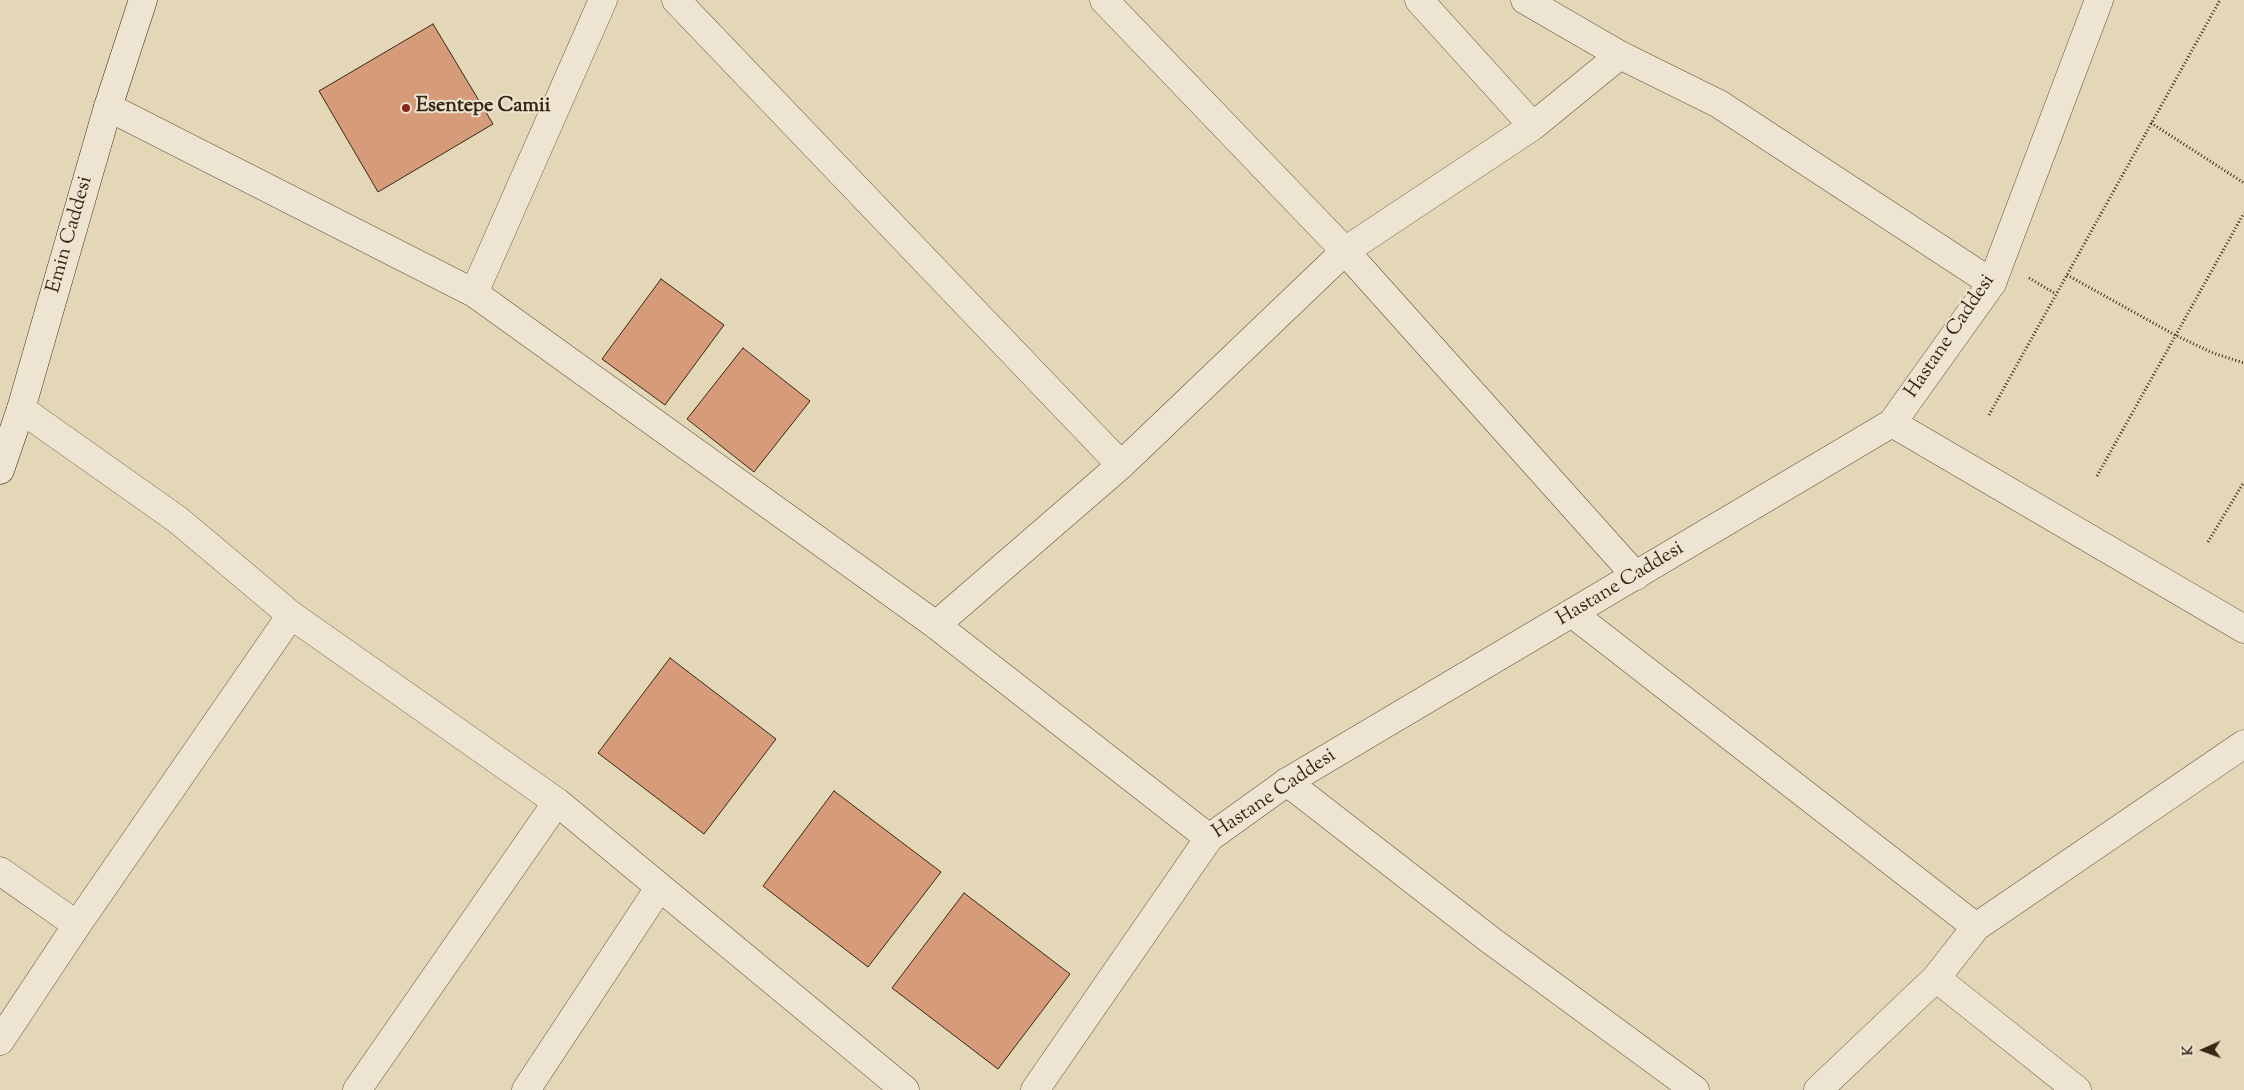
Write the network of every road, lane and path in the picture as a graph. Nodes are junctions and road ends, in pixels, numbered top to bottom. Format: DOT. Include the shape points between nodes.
graph roads {
  1 [pos="143,0"];
  2 [pos="603,0"];
  3 [pos="676,0"];
  4 [pos="1104,0"];
  5 [pos="1419,0"];
  6 [pos="1525,0"];
  7 [pos="2099,0"];
  8 [pos="2220,0"];
  9 [pos="1620,55"];
  10 [pos="108,108"];
  11 [pos="2151,123"];
  12 [pos="1533,126"];
  13 [pos="2244,183"];
  14 [pos="2244,213"];
  15 [pos="1345,251"];
  16 [pos="2067,275"];
  17 [pos="1992,283"];
  18 [pos="474,293"];
  19 [pos="2175,335"];
  20 [pos="2244,364"];
  21 [pos="22,409"];
  22 [pos="1989,416"];
  23 [pos="1892,423"];
  24 [pos="1120,465"];
  25 [pos="0,470"];
  26 [pos="2097,476"];
  27 [pos="2244,482"];
  28 [pos="2208,542"];
  29 [pos="1636,576"];
  30 [pos="1573,614"];
  31 [pos="291,615"];
  32 [pos="936,625"];
  33 [pos="2244,629"];
  34 [pos="2244,744"];
  35 [pos="1287,782"];
  36 [pos="556,802"];
  37 [pos="1208,838"];
  38 [pos="0,871"];
  39 [pos="660,888"];
  40 [pos="77,925"];
  41 [pos="1976,927"];
  42 [pos="1936,978"];
  43 [pos="0,1041"];
  44 [pos="356,1090"];
  45 [pos="526,1090"];
  46 [pos="905,1090"];
  47 [pos="1035,1090"];
  48 [pos="1695,1090"];
  49 [pos="1818,1090"];
  50 [pos="2076,1090"];
  1 -- 10 [label="street, Emin Caddesi"];
  2 -- 18 [label="street"];
  3 -- 24 [label="street"];
  4 -- 15 [label="street"];
  5 -- 12 [label="street"];
  6 -- 9 [label="street"];
  7 -- 17 [label="street, Hastane Caddesi"];
  8 -- 11 [label="path"];
  9 -- 12 [label="street"];
  9 -- 17 [label="street" via="1719,104"];
  10 -- 18 [label="street"];
  10 -- 21 [label="street, Emin Caddesi"];
  11 -- 13 [label="path"];
  11 -- 16 [label="path"];
  12 -- 15 [label="street"];
  14 -- 19 [label="path"];
  15 -- 24 [label="street"];
  15 -- 29 [label="street"];
  16 -- 19 [label="path"];
  16 -- 22 [label="path"];
  17 -- 23 [label="street, Hastane Caddesi"];
  18 -- 32 [label="street"];
  19 -- 20 [label="path"];
  19 -- 26 [label="path"];
  21 -- 25 [label="street, Emin Caddesi"];
  21 -- 31 [label="street" via="178,520"];
  23 -- 29 [label="street, Hastane Caddesi"];
  23 -- 33 [label="street"];
  24 -- 32 [label="street"];
  27 -- 28 [label="path"];
  29 -- 30 [label="street, Hastane Caddesi"];
  30 -- 35 [label="street, Hastane Caddesi"];
  30 -- 41 [label="street"];
  31 -- 36 [label="street"];
  31 -- 40 [label="street"];
  32 -- 37 [label="street"];
  34 -- 41 [label="street"];
  35 -- 37 [label="street, Hastane Caddesi"];
  35 -- 48 [label="street" via="1489,939"];
  36 -- 39 [label="street"];
  36 -- 44 [label="street"];
  37 -- 47 [label="street, Hastane Caddesi"];
  38 -- 40 [label="street"];
  39 -- 45 [label="street"];
  39 -- 46 [label="street"];
  40 -- 43 [label="street"];
  41 -- 42 [label="street"];
  42 -- 49 [label="street"];
  42 -- 50 [label="street"];
}
